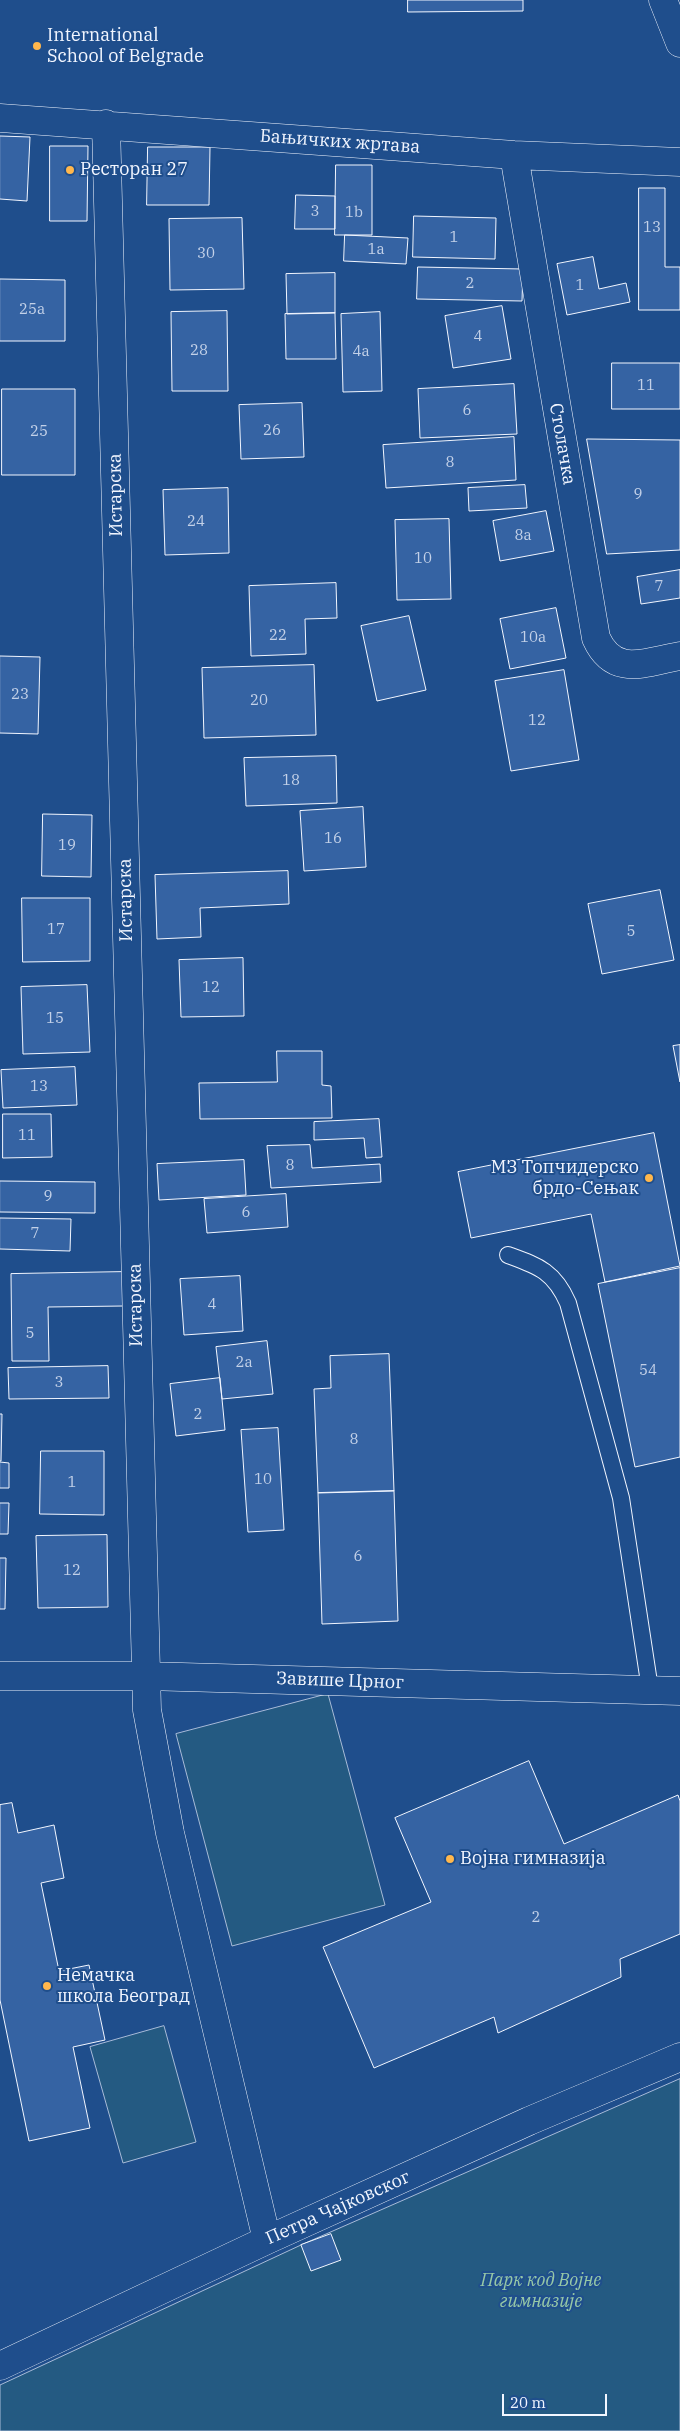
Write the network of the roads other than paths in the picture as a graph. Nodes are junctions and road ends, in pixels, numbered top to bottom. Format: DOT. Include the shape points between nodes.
graph roads {
  1 [pos="663,0"];
  2 [pos="680,43"];
  3 [pos="0,118"];
  4 [pos="106,124"];
  5 [pos="514,155"];
  6 [pos="680,162"];
  7 [pos="680,656"];
  8 [pos="508,1255"];
  9 [pos="0,1676"];
  10 [pos="146,1676"];
  11 [pos="650,1689"];
  12 [pos="680,1691"];
  13 [pos="680,2057"];
  14 [pos="267,2240"];
  15 [pos="0,2366"];
  1 -- 2 [label="street"];
  3 -- 4 [label="street, Бањичких жртава"];
  4 -- 5 [label="street, Бањичких жртава"];
  4 -- 10 [label="street, Истарска"];
  5 -- 6 [label="street, Бањичких жртава"];
  5 -- 7 [label="street, Столачка" via="596,638 608,657 627,666"];
  8 -- 11 [label="lane" via="550,1275 561,1287 568,1303 621,1498"];
  9 -- 10 [label="street, Завише Црног"];
  10 -- 11 [label="street, Завише Црног"];
  10 -- 14 [label="street, Истарска" via="147,1710 170,1833"];
  11 -- 12 [label="street, Завише Црног"];
  13 -- 14 [label="street, Петра Чајковског" via="529,2121"];
  14 -- 15 [label="street, Петра Чајковског"];
}
